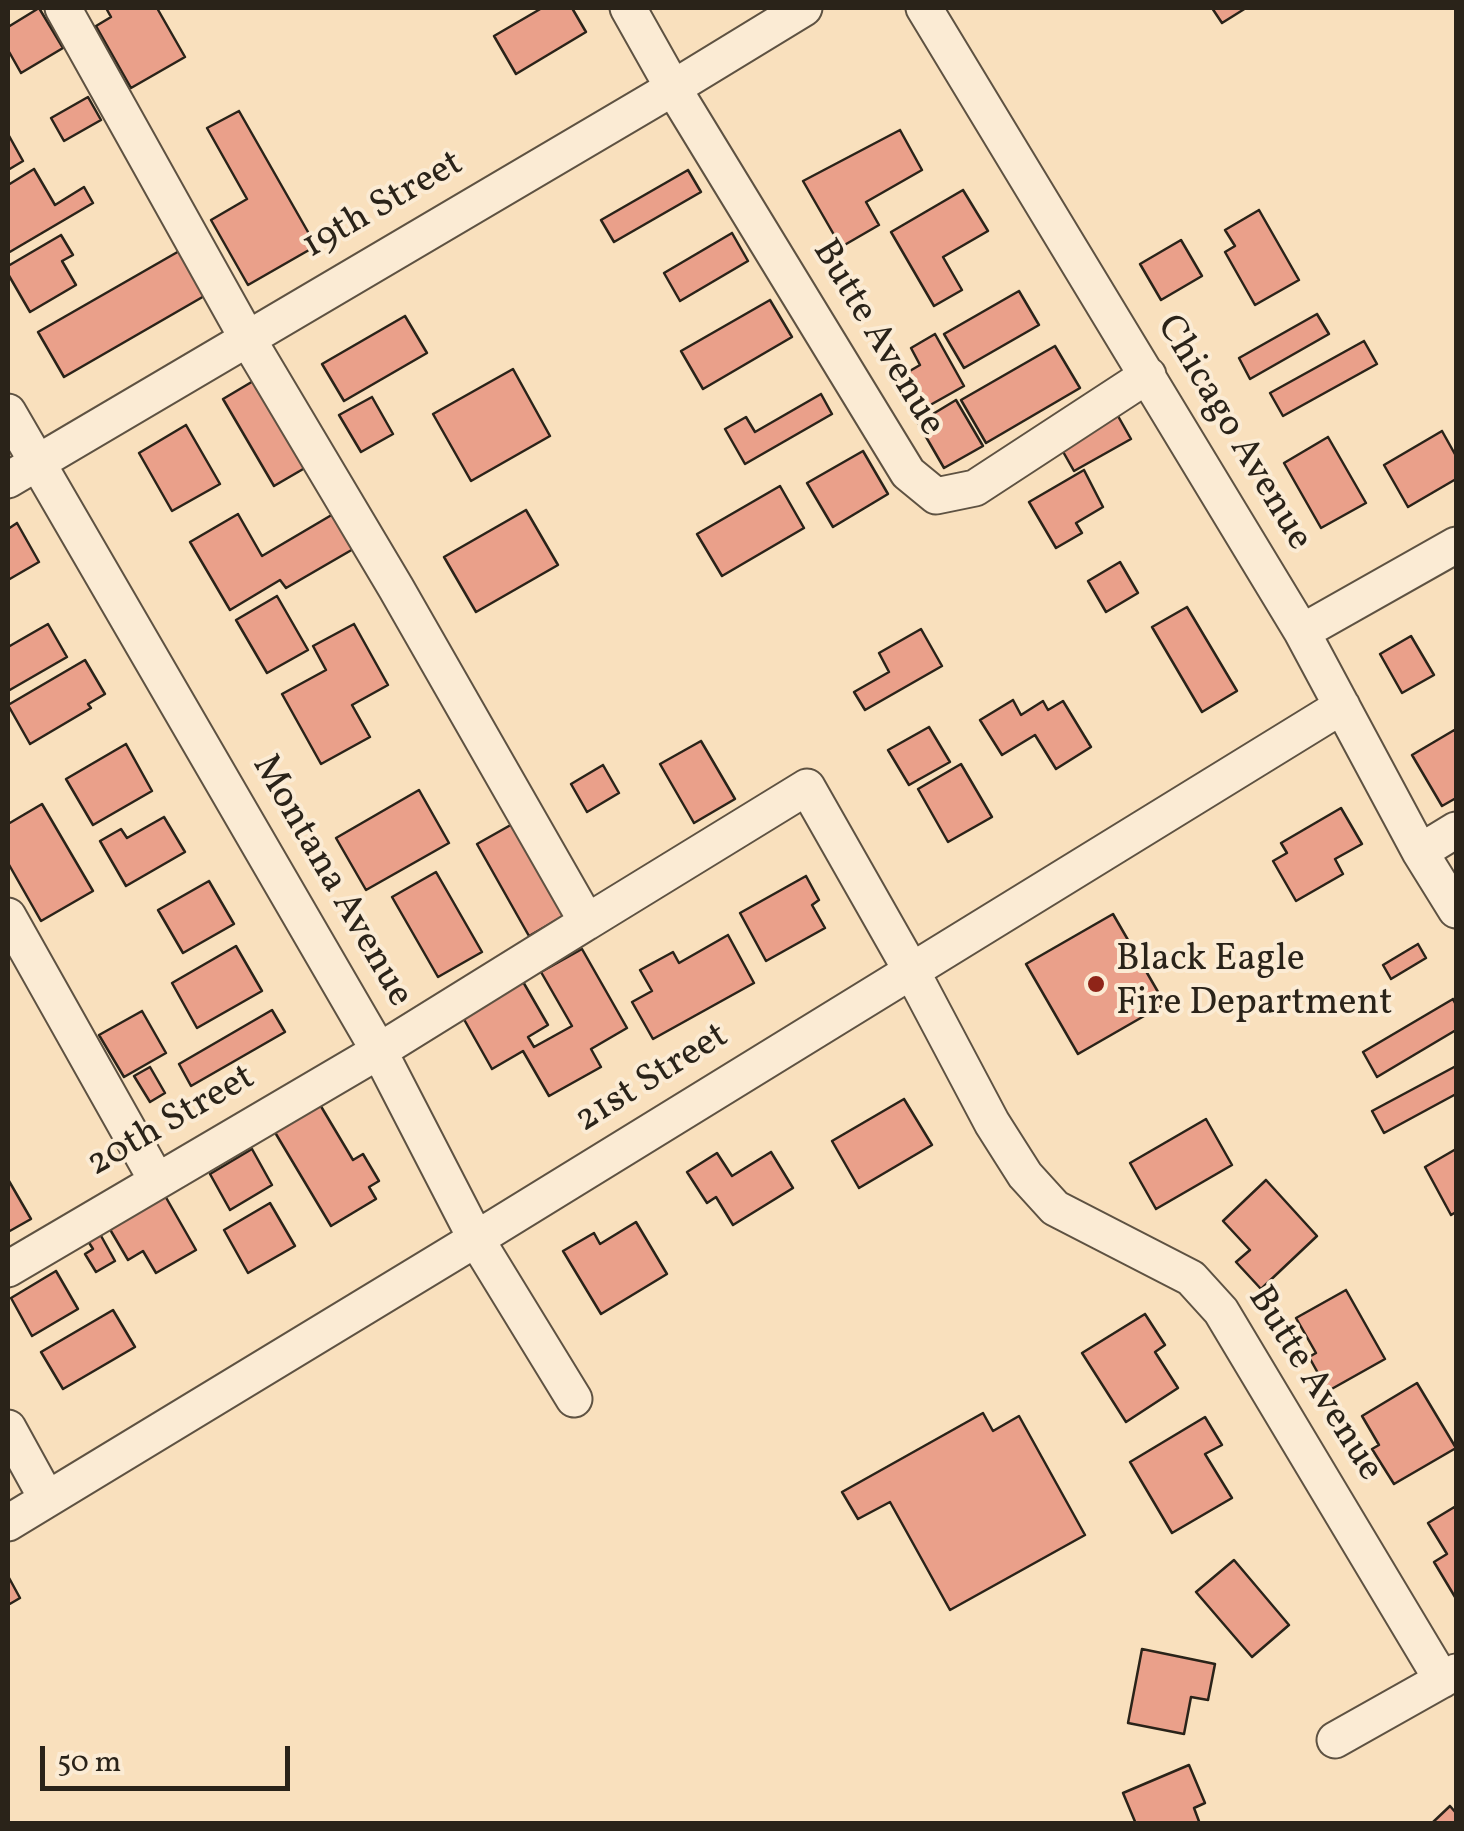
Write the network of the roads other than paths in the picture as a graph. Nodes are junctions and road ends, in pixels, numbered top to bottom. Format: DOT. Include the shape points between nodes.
graph roads {
  1 [pos="64,8"];
  2 [pos="628,8"];
  3 [pos="804,8"];
  4 [pos="924,8"];
  5 [pos="673,88"];
  6 [pos="246,336"];
  7 [pos="1148,375"];
  8 [pos="8,412"];
  9 [pos="22,471"];
  10 [pos="1456,546"];
  11 [pos="1302,632"];
  12 [pos="1342,706"];
  13 [pos="806,787"];
  14 [pos="1456,830"];
  15 [pos="1420,852"];
  16 [pos="1456,910"];
  17 [pos="8,916"];
  18 [pos="587,922"];
  19 [pos="911,970"];
  20 [pos="379,1051"];
  21 [pos="157,1181"];
  22 [pos="476,1239"];
  23 [pos="8,1269"];
  24 [pos="574,1399"];
  25 [pos="8,1428"];
  26 [pos="47,1500"];
  27 [pos="8,1523"];
  28 [pos="1449,1676"];
  29 [pos="1335,1740"];
  1 -- 6 [label="street"];
  2 -- 5 [label="street, Butte Avenue"];
  3 -- 5 [label="street, 19th Street"];
  4 -- 7 [label="street, Chicago Avenue"];
  5 -- 6 [label="street, 19th Street"];
  5 -- 7 [label="street, Butte Avenue" via="908,472 936,496 974,488"];
  6 -- 9 [label="street, 19th Street"];
  6 -- 18 [label="street"];
  7 -- 11 [label="street, Chicago Avenue"];
  8 -- 9 [label="street, Montana Avenue"];
  9 -- 20 [label="street, Montana Avenue"];
  10 -- 11 [label="street"];
  11 -- 12 [label="street, Chicago Avenue"];
  12 -- 15 [label="street, Chicago Avenue"];
  12 -- 19 [label="street, 21st Street"];
  13 -- 18 [label="street, 20th Street"];
  13 -- 19 [label="street, Butte Avenue"];
  14 -- 15 [label="street"];
  15 -- 16 [label="street, Chicago Avenue"];
  17 -- 21 [label="street"];
  18 -- 20 [label="street, 20th Street"];
  19 -- 22 [label="street, 21st Street"];
  19 -- 28 [label="street, Butte Avenue" via="1025,1175 1056,1208 1190,1278 1221,1311"];
  20 -- 21 [label="street, 20th Street"];
  20 -- 22 [label="street, Montana Avenue"];
  21 -- 23 [label="street, 20th Street"];
  22 -- 24 [label="street, Montana Avenue"];
  22 -- 26 [label="street, 21st Street"];
  25 -- 26 [label="street"];
  26 -- 27 [label="street, 21st Street"];
  28 -- 29 [label="street"];
}
